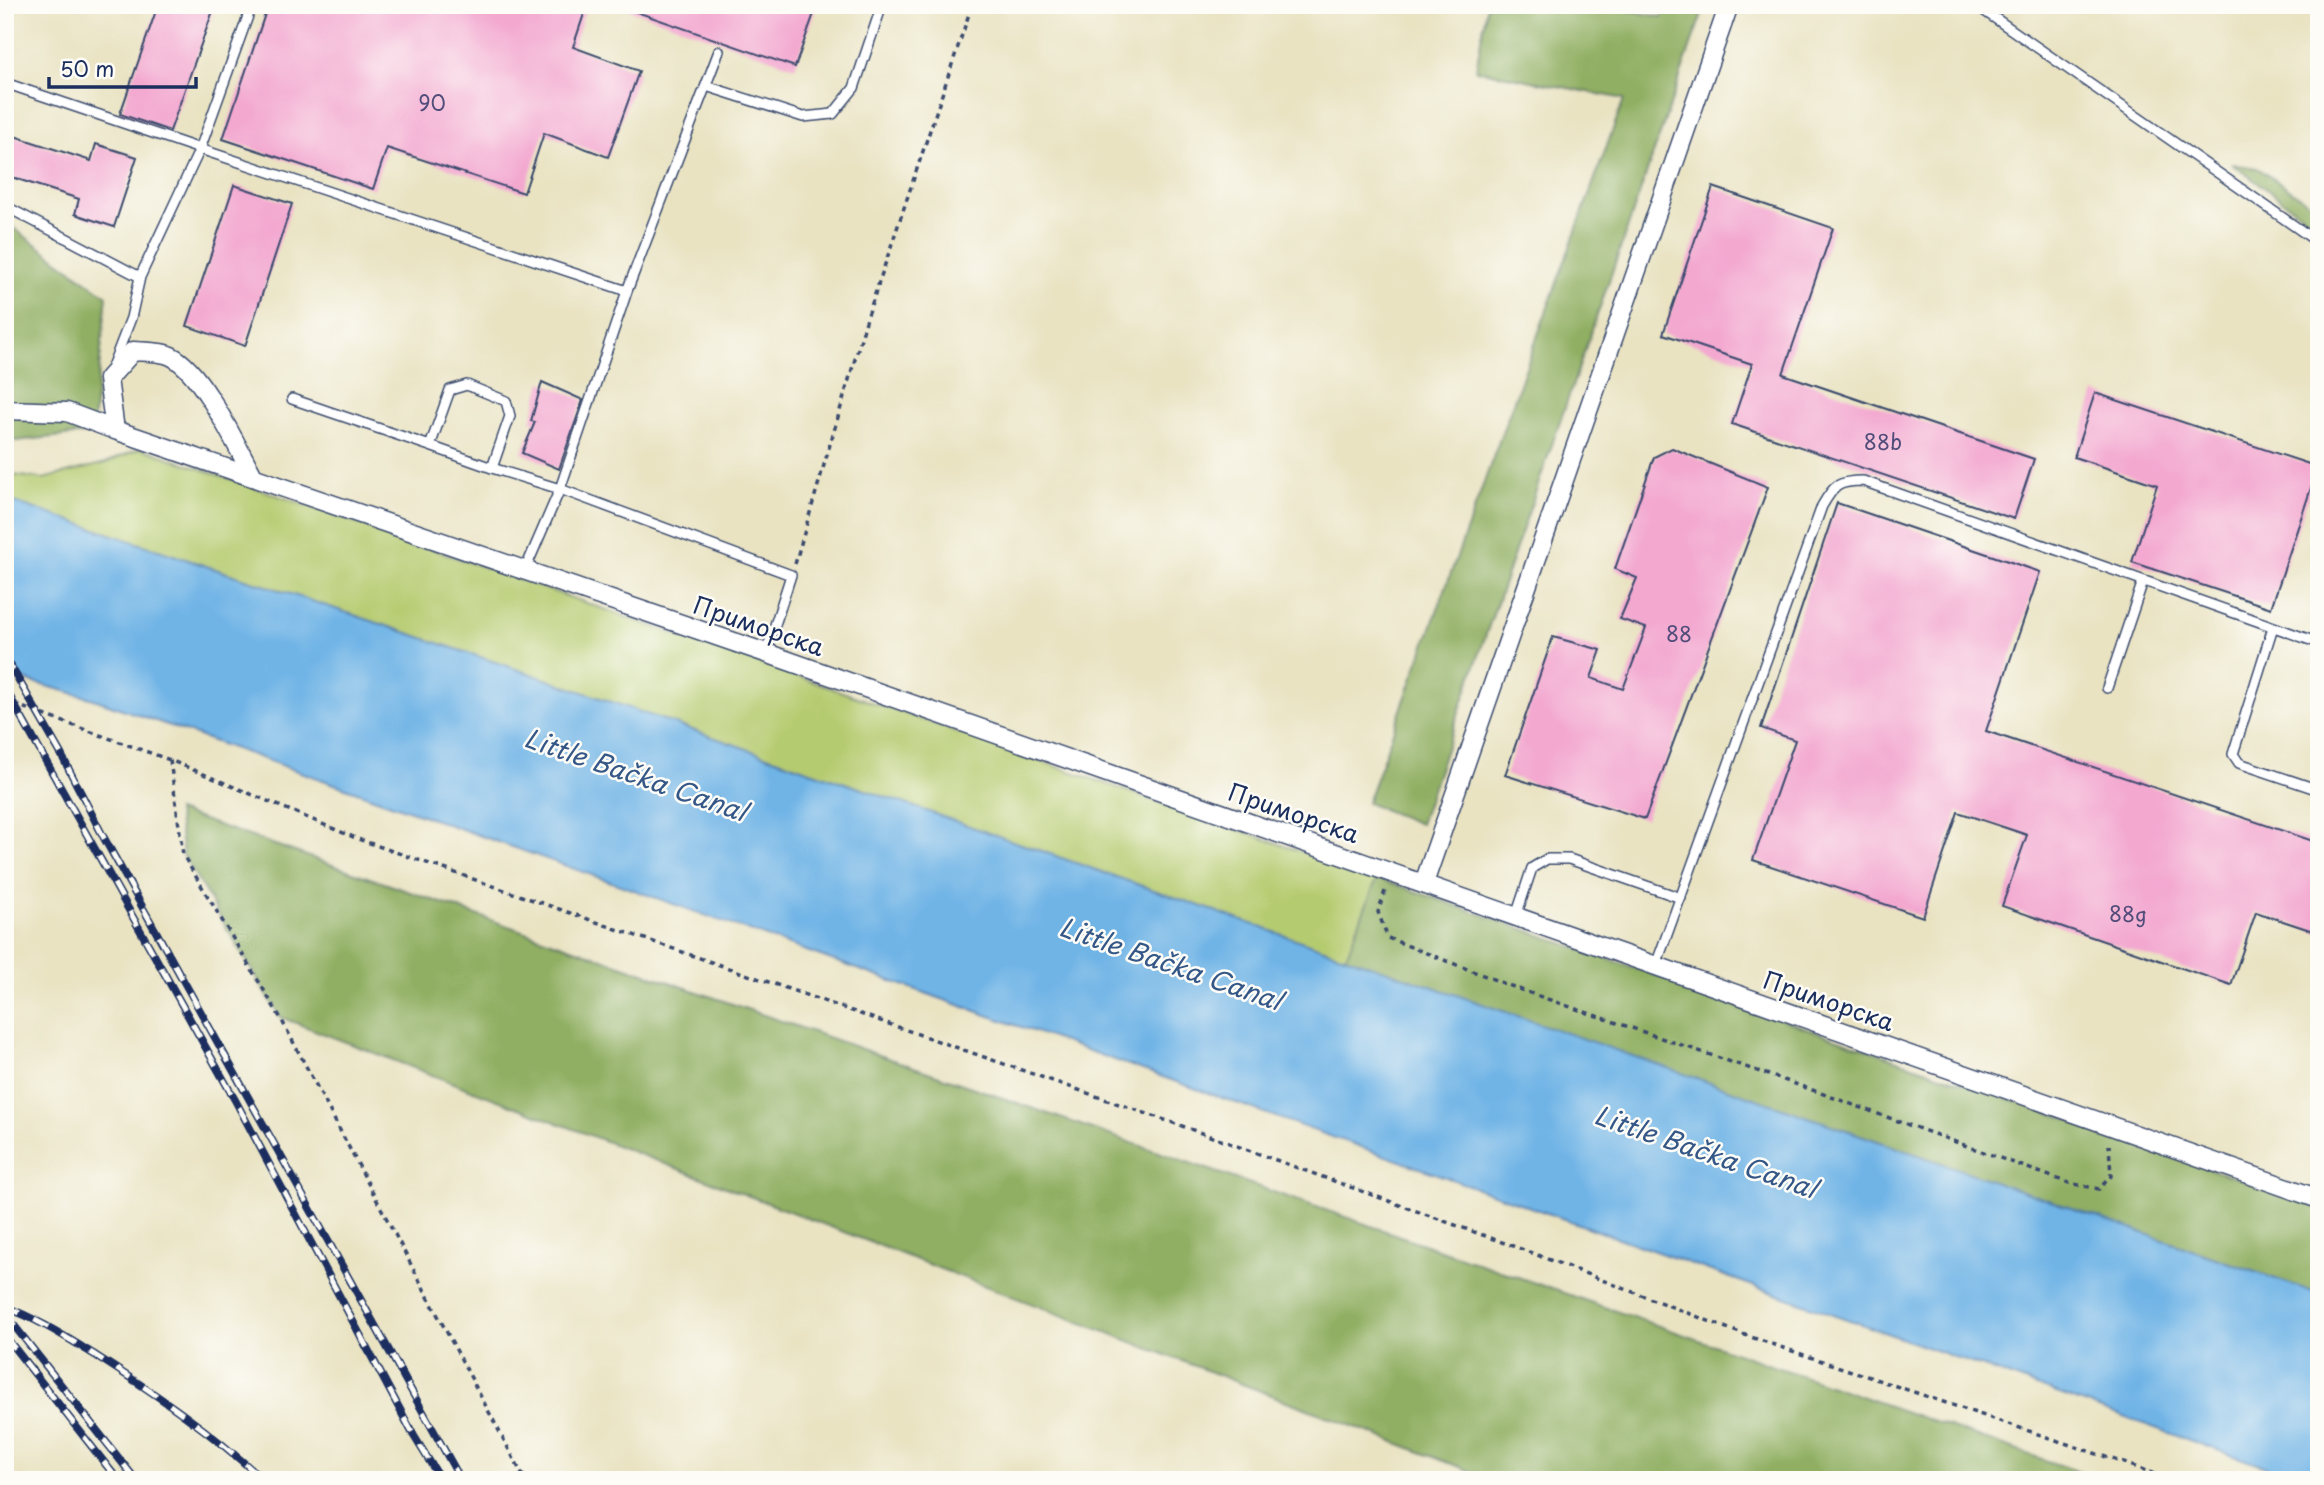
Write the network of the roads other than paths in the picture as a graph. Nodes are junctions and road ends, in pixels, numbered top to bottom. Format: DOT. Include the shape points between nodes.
graph roads {
  1 [pos="252,5"];
  2 [pos="882,5"];
  3 [pos="1729,5"];
  4 [pos="1976,5"];
  5 [pos="719,51"];
  6 [pos="5,83"];
  7 [pos="706,86"];
  8 [pos="200,149"];
  9 [pos="5,206"];
  10 [pos="2319,243"];
  11 [pos="140,277"];
  12 [pos="627,291"];
  13 [pos="108,379"];
  14 [pos="292,398"];
  15 [pos="5,410"];
  16 [pos="115,430"];
  17 [pos="430,446"];
  18 [pos="492,468"];
  19 [pos="253,476"];
  20 [pos="560,489"];
  21 [pos="525,570"];
  22 [pos="2143,581"];
  23 [pos="2273,627"];
  24 [pos="2319,643"];
  25 [pos="766,653"];
  26 [pos="2107,688"];
  27 [pos="2319,790"];
  28 [pos="1424,883"];
  29 [pos="1681,898"];
  30 [pos="1516,916"];
  31 [pos="1656,965"];
  32 [pos="2319,1199"];
  1 -- 8 [label="lane"];
  2 -- 7 [label="lane" via="855,88 834,114 803,117"];
  3 -- 28 [label="street"];
  4 -- 10 [label="lane"];
  5 -- 7 [label="lane"];
  6 -- 8 [label="lane"];
  7 -- 12 [label="lane"];
  8 -- 11 [label="lane"];
  8 -- 12 [label="lane"];
  9 -- 11 [label="lane"];
  11 -- 13 [label="lane" via="131,318"];
  12 -- 20 [label="lane"];
  13 -- 16 [label="street"];
  13 -- 19 [label="street" via="133,351 170,355 194,375"];
  14 -- 17 [label="lane"];
  15 -- 16 [label="street, Приморска" via="67,412"];
  16 -- 19 [label="street, Приморска"];
  17 -- 18 [label="lane"];
  17 -- 18 [label="lane" via="450,390 467,385 506,401 510,416"];
  18 -- 20 [label="lane"];
  19 -- 21 [label="street, Приморска"];
  20 -- 21 [label="lane"];
  20 -- 25 [label="lane" via="791,575"];
  21 -- 25 [label="street, Приморска"];
  22 -- 23 [label="lane"];
  22 -- 26 [label="lane"];
  22 -- 29 [label="lane" via="1863,481 1846,481 1831,489"];
  23 -- 24 [label="lane"];
  23 -- 27 [label="lane" via="2233,754 2239,763"];
  25 -- 28 [label="street, Приморска"];
  28 -- 30 [label="street, Приморска"];
  29 -- 30 [label="lane" via="1569,859 1547,859 1532,868"];
  29 -- 31 [label="lane"];
  30 -- 31 [label="street, Приморска"];
  31 -- 32 [label="street, Приморска"];
}
